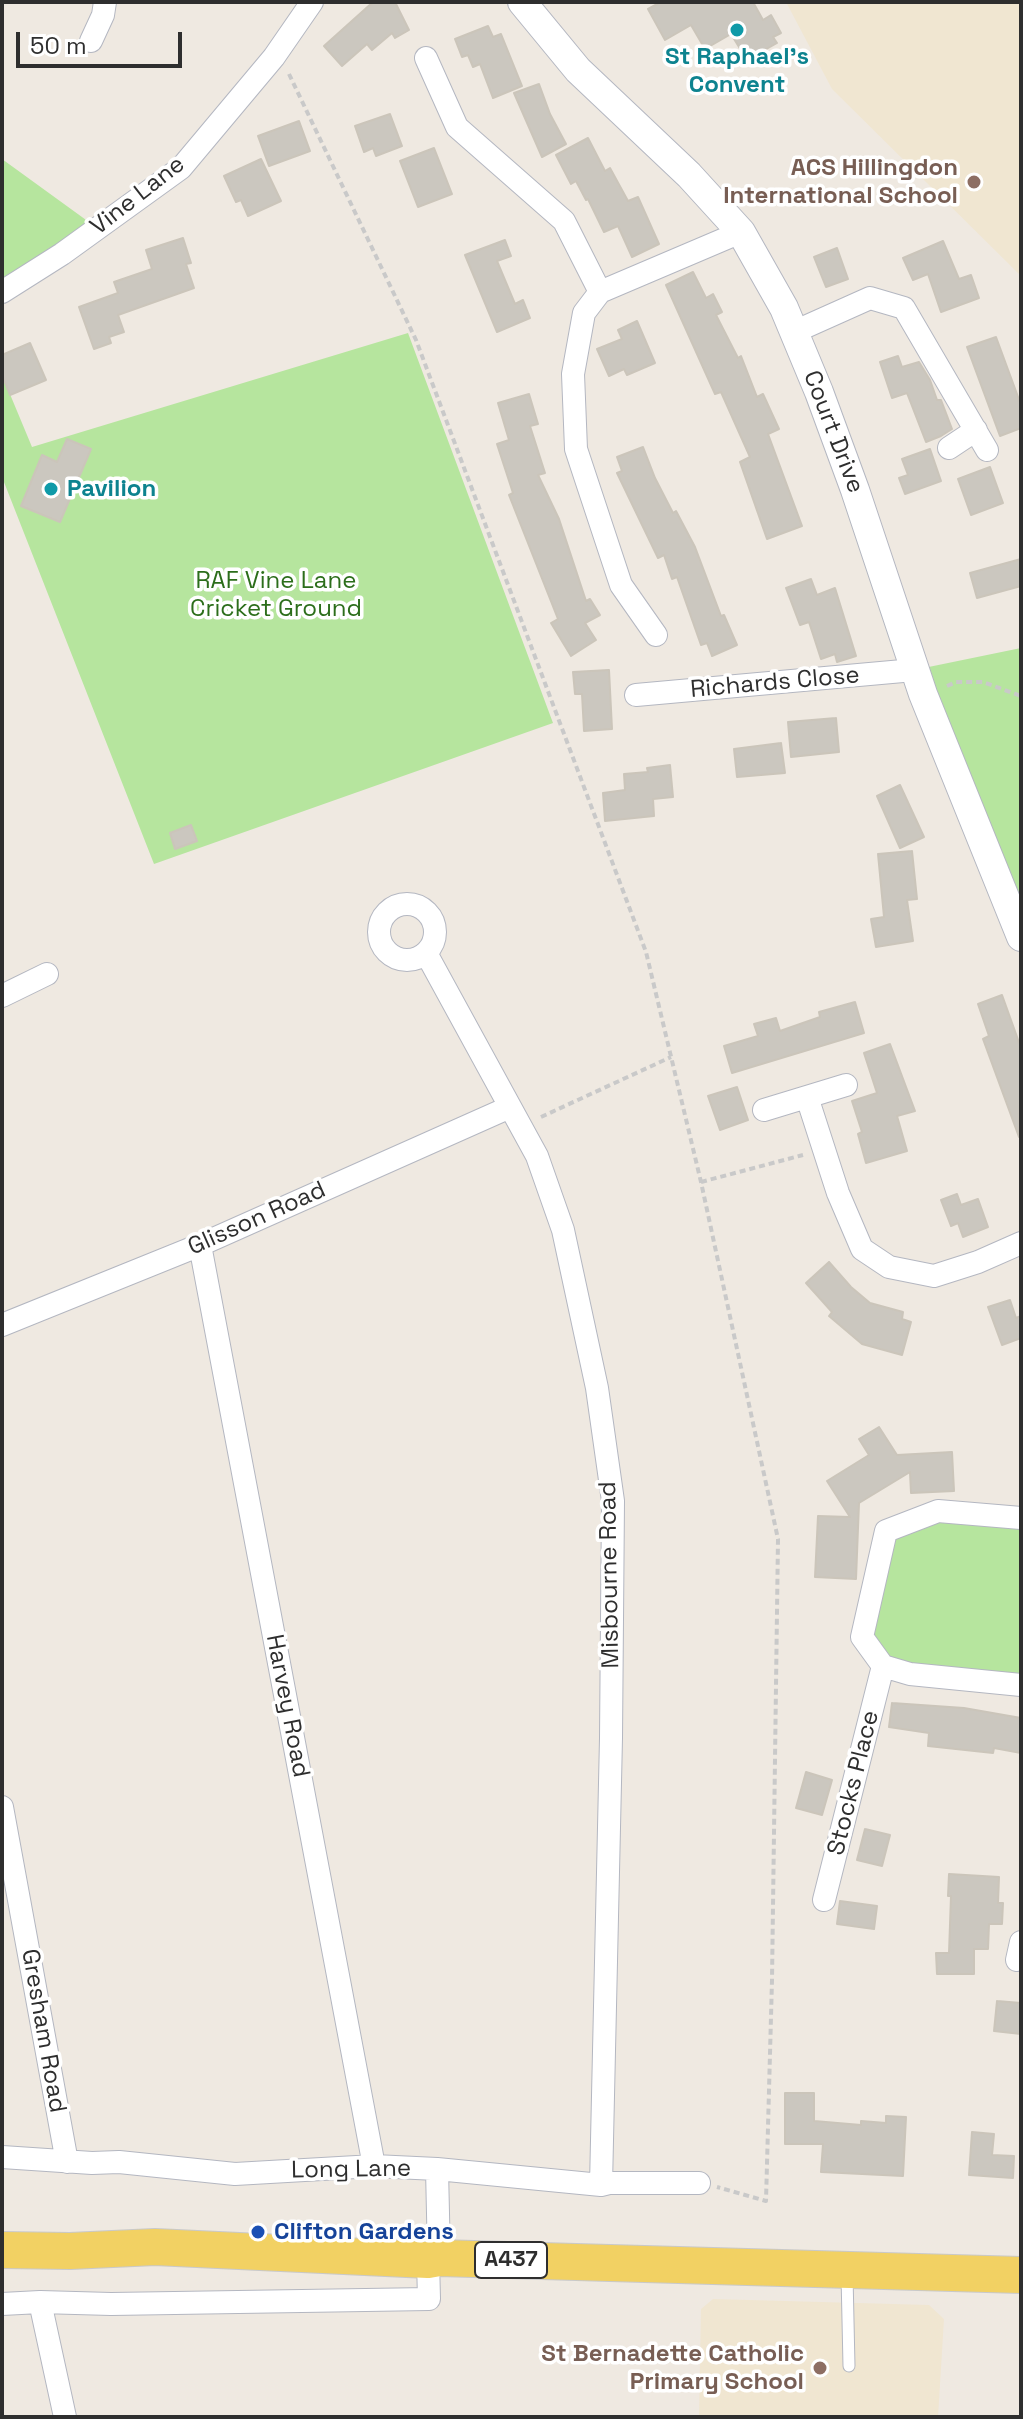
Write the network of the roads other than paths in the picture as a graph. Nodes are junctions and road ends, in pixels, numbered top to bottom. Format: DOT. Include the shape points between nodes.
graph roads {
  1 [pos="105,2"];
  2 [pos="312,2"];
  3 [pos="522,2"];
  4 [pos="91,41"];
  5 [pos="426,58"];
  6 [pos="741,232"];
  7 [pos="2,292"];
  8 [pos="600,292"];
  9 [pos="794,332"];
  10 [pos="976,430"];
  11 [pos="949,448"];
  12 [pos="987,450"];
  13 [pos="656,635"];
  14 [pos="919,682"];
  15 [pos="636,695"];
  16 [pos="1021,937"];
  17 [pos="426,953"];
  18 [pos="47,974"];
  19 [pos="2,996"];
  20 [pos="846,1085"];
  21 [pos="807,1097"];
  22 [pos="510,1107"];
  23 [pos="764,1110"];
  24 [pos="1021,1243"];
  25 [pos="200,1245"];
  26 [pos="2,1325"];
  27 [pos="1021,1518"];
  28 [pos="883,1666"];
  29 [pos="1021,1685"];
  30 [pos="2,1807"];
  31 [pos="824,1900"];
  32 [pos="2,2157"];
  33 [pos="67,2162"];
  34 [pos="374,2166"];
  35 [pos="437,2169"];
  36 [pos="699,2183"];
  37 [pos="601,2185"];
  38 [pos="2,2250"];
  39 [pos="434,2259"];
  40 [pos="847,2271"];
  41 [pos="1021,2275"];
  42 [pos="40,2302"];
  43 [pos="2,2304"];
  44 [pos="849,2366"];
  45 [pos="65,2417"];
  1 -- 4 [label="street"];
  2 -- 7 [label="street, Vine Lane" via="274,57 181,168"];
  3 -- 6 [label="street, Court Drive" via="578,70"];
  5 -- 8 [label="street" via="457,127 564,221"];
  6 -- 8 [label="street"];
  6 -- 9 [label="street, Court Drive"];
  8 -- 13 [label="street" via="584,313 573,374 576,449 621,585"];
  9 -- 10 [label="street" via="870,298 904,308"];
  9 -- 14 [label="street, Court Drive" via="850,476"];
  10 -- 11 [label="street"];
  10 -- 12 [label="street"];
  14 -- 15 [label="street, Richards Close"];
  14 -- 16 [label="street, Court Drive"];
  17 -- 22 [label="street, Misbourne Road"];
  18 -- 19 [label="street"];
  20 -- 21 [label="street"];
  21 -- 23 [label="street"];
  21 -- 24 [label="street" via="862,1249 889,1267 934,1276"];
  22 -- 25 [label="street, Glisson Road"];
  22 -- 37 [label="street, Misbourne Road" via="537,1156 563,1230 597,1388 613,1501"];
  25 -- 26 [label="street, Glisson Road"];
  25 -- 34 [label="street, Harvey Road"];
  27 -- 28 [label="street" via="938,1511 886,1531 862,1637"];
  28 -- 29 [label="street" via="910,1674"];
  28 -- 31 [label="street, Stocks Place"];
  30 -- 33 [label="street, Gresham Road"];
  32 -- 33 [label="street, Long Lane"];
  33 -- 34 [label="street, Long Lane" via="235,2174"];
  34 -- 35 [label="street, Long Lane"];
  35 -- 37 [label="street, Long Lane"];
  35 -- 39 [label="street"];
  36 -- 37 [label="street, Long Lane"];
  38 -- 39 [label="main road, A437" via="155,2247"];
  39 -- 40 [label="main road, A437"];
  39 -- 42 [label="street" via="429,2299"];
  40 -- 41 [label="main road, A437"];
  40 -- 44 [label="lane"];
  42 -- 43 [label="street"];
  42 -- 45 [label="street"];
}
